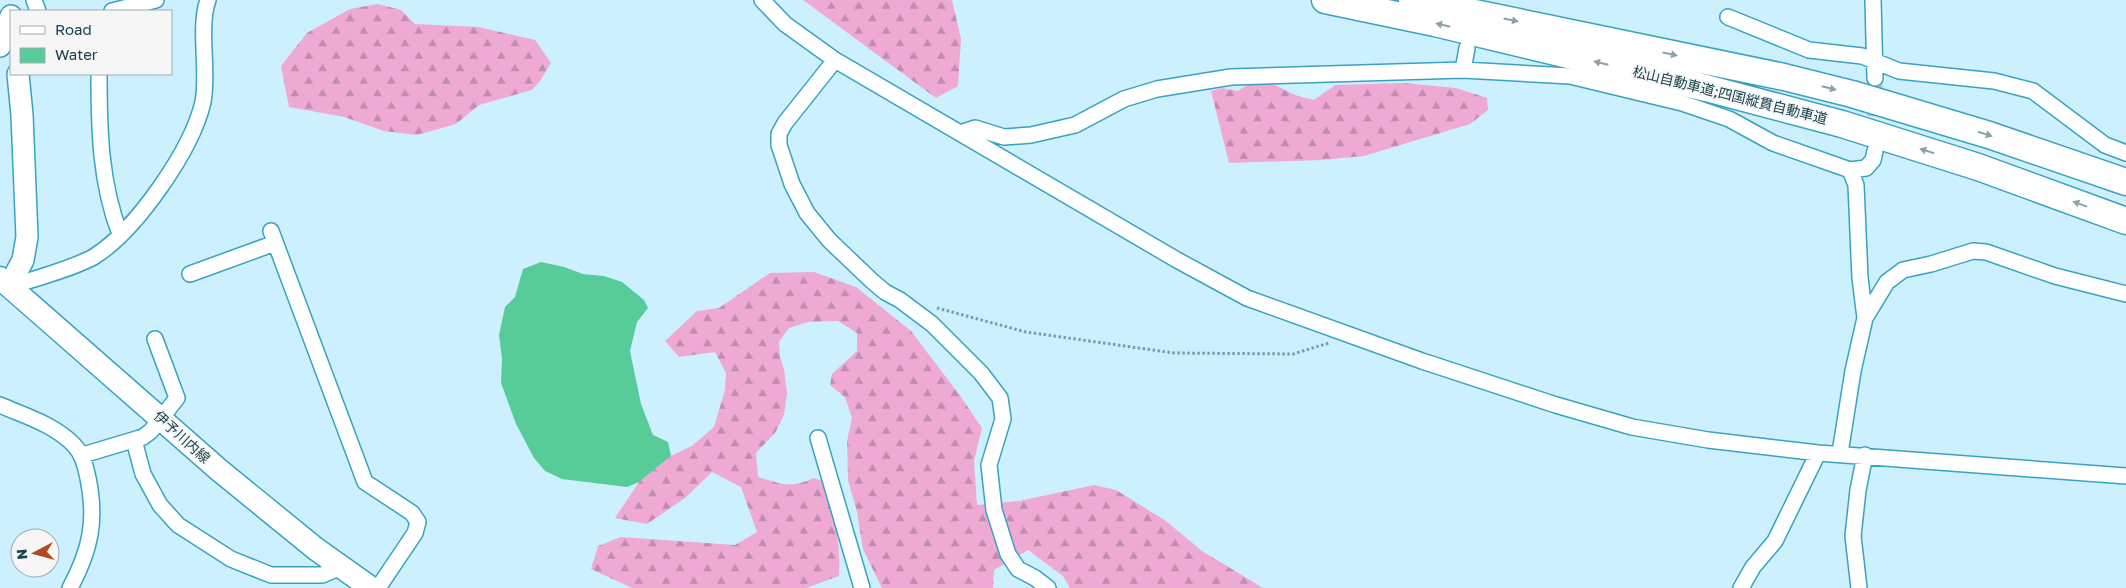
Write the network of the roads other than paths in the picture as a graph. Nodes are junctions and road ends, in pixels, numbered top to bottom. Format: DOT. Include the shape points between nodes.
graph roads {
  1 [pos="156,0"];
  2 [pos="208,0"];
  3 [pos="762,0"];
  4 [pos="1325,0"];
  5 [pos="1412,0"];
  6 [pos="1872,0"];
  7 [pos="116,10"];
  8 [pos="1728,17"];
  9 [pos="10,19"];
  10 [pos="0,46"];
  11 [pos="1466,48"];
  12 [pos="835,60"];
  13 [pos="1875,63"];
  14 [pos="1464,70"];
  15 [pos="18,75"];
  16 [pos="99,75"];
  17 [pos="1875,78"];
  18 [pos="960,133"];
  19 [pos="1876,151"];
  20 [pos="2126,153"];
  21 [pos="1850,170"];
  22 [pos="2126,182"];
  23 [pos="2126,221"];
  24 [pos="120,234"];
  25 [pos="190,274"];
  26 [pos="3,284"];
  27 [pos="2126,294"];
  28 [pos="1866,318"];
  29 [pos="154,339"];
  30 [pos="0,405"];
  31 [pos="160,418"];
  32 [pos="818,438"];
  33 [pos="134,440"];
  34 [pos="1818,453"];
  35 [pos="1840,453"];
  36 [pos="82,455"];
  37 [pos="1865,455"];
  38 [pos="2126,476"];
  39 [pos="341,567"];
  40 [pos="70,588"];
  41 [pos="371,588"];
  42 [pos="378,588"];
  43 [pos="862,588"];
  44 [pos="1048,588"];
  45 [pos="1741,588"];
  46 [pos="1859,588"];
  1 -- 7 [label="street"];
  2 -- 24 [label="street" via="203,101 196,125 167,177 148,204"];
  3 -- 12 [label="street" via="786,24"];
  23 -- 4 [label="highway, 松山自動車道;四国縦貫自動車道, one-way" via="1978,167 1842,124 1706,88"];
  5 -- 22 [label="highway, 松山自動車道;四国縦貫自動車道, one-way" via="1852,94 1989,135"];
  6 -- 13 [label="street"];
  8 -- 13 [label="street" via="1809,50 1862,56"];
  9 -- 10 [label="street"];
  11 -- 14 [label="street"];
  12 -- 18 [label="street"];
  12 -- 44 [label="street" via="785,123 780,134 780,145 792,184 807,213 829,240 885,292 932,324 981,373 1000,398 1003,419 989,465 994,510 1008,554 1018,569"];
  13 -- 17 [label="street"];
  13 -- 20 [label="street" via="1899,71 1994,82 2033,91 2105,145"];
  14 -- 18 [label="street" via="1230,77 1157,89 1124,99 1075,125 1031,135 1004,137 976,128"];
  14 -- 21 [label="street" via="1570,76 1682,103 1729,119 1774,143"];
  15 -- 26 [label="street" via="27,236 23,260"];
  16 -- 24 [label="street" via="106,192"];
  18 -- 34 [label="street" via="1247,298 1556,405 1632,427"];
  19 -- 21 [label="street" via="1866,168"];
  21 -- 28 [label="street" via="1856,184 1860,278"];
  24 -- 26 [label="street" via="93,257"];
  25 -- 42 [label="street" via="273,237 364,482 412,513 418,522"];
  26 -- 31 [label="main road, 伊予川内線"];
  27 -- 28 [label="street" via="2055,276 1986,252 1973,251 1903,270 1887,282"];
  28 -- 35 [label="street" via="1853,371"];
  29 -- 31 [label="street" via="177,398"];
  30 -- 36 [label="street" via="55,429"];
  31 -- 33 [label="street" via="143,437"];
  31 -- 39 [label="main road, 伊予川内線" via="219,470"];
  32 -- 43 [label="street"];
  33 -- 36 [label="street"];
  33 -- 39 [label="street" via="143,474 160,505 178,525 216,550 271,575 322,575"];
  34 -- 35 [label="street"];
  34 -- 45 [label="street" via="1775,541 1753,567"];
  35 -- 37 [label="street"];
  36 -- 40 [label="street" via="92,498 92,528 83,564"];
  37 -- 38 [label="street"];
  37 -- 46 [label="street" via="1853,536"];
  39 -- 41 [label="main road, 伊予川内線"];
}
